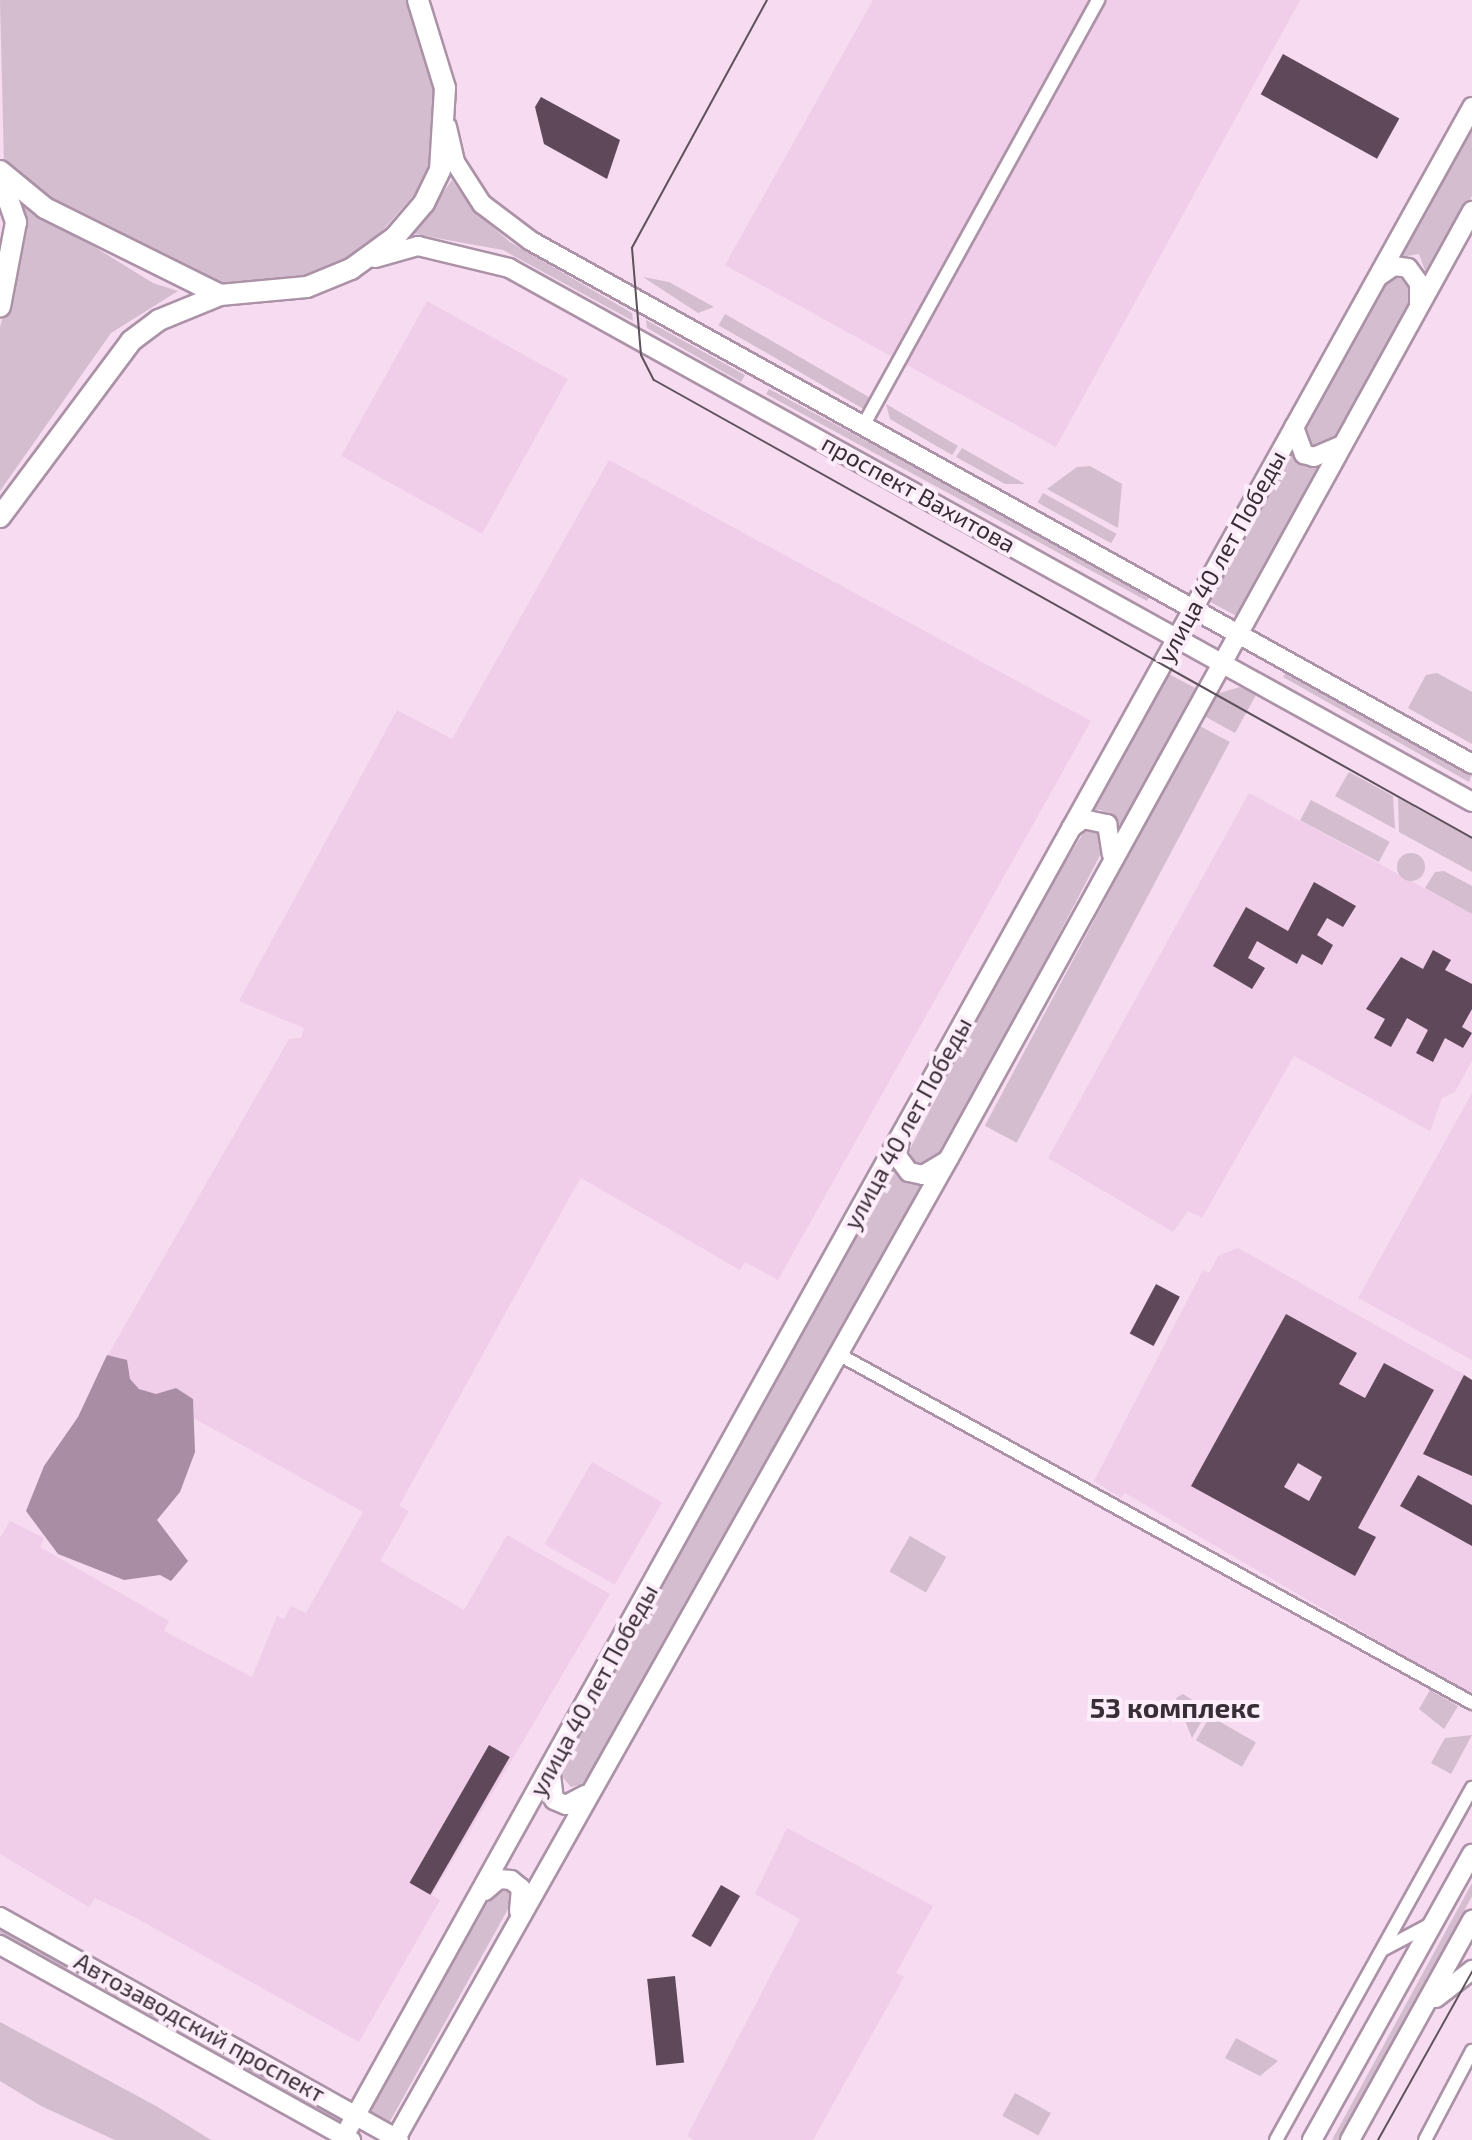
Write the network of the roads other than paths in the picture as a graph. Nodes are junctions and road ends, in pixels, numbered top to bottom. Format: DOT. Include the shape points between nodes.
graph roads {
  1 [pos="418,0"];
  2 [pos="1098,0"];
  3 [pos="1472,107"];
  4 [pos="447,127"];
  5 [pos="0,174"];
  6 [pos="1472,211"];
  7 [pos="351,269"];
  8 [pos="1372,285"];
  9 [pos="220,295"];
  10 [pos="1419,306"];
  11 [pos="0,307"];
  12 [pos="786,383"];
  13 [pos="769,411"];
  14 [pos="863,426"];
  15 [pos="1294,427"];
  16 [pos="1340,446"];
  17 [pos="0,517"];
  18 [pos="1191,609"];
  19 [pos="1237,635"];
  20 [pos="1176,636"];
  21 [pos="1222,663"];
  22 [pos="1472,764"];
  23 [pos="1472,802"];
  24 [pos="1071,828"];
  25 [pos="1112,858"];
  26 [pos="900,1137"];
  27 [pos="949,1158"];
  28 [pos="838,1354"];
  29 [pos="1472,1703"];
  30 [pos="550,1767"];
  31 [pos="596,1779"];
  32 [pos="1472,1788"];
  33 [pos="1472,1854"];
  34 [pos="477,1898"];
  35 [pos="0,1917"];
  36 [pos="1472,1920"];
  37 [pos="516,1921"];
  38 [pos="1434,1922"];
  39 [pos="0,1945"];
  40 [pos="1382,1950"];
  41 [pos="1472,1970"];
  42 [pos="1425,2008"];
  43 [pos="1472,2051"];
  44 [pos="357,2114"];
  45 [pos="1317,2135"];
  46 [pos="346,2139"];
  47 [pos="397,2139"];
  48 [pos="1276,2140"];
  49 [pos="1350,2140"];
  50 [pos="1425,2140"];
  1 -- 4 [label="main road" via="445,88"];
  2 -- 14 [label="street"];
  3 -- 8 [label="street, улица 40 лет Победы"];
  4 -- 7 [label="main road" via="440,170 424,203 395,237"];
  4 -- 12 [label="street, проспект Вахитова" via="466,182 503,222"];
  5 -- 9 [label="main road" via="45,208"];
  5 -- 11 [label="main road" via="16,222"];
  6 -- 10 [label="street, улица 40 лет Победы"];
  7 -- 9 [label="main road" via="307,287"];
  7 -- 13 [label="street, проспект Вахитова" via="418,246 487,259"];
  8 -- 10 [label="street" via="1384,270 1408,268 1419,283"];
  8 -- 15 [label="street, улица 40 лет Победы"];
  9 -- 17 [label="main road" via="159,320 131,341"];
  10 -- 16 [label="street, улица 40 лет Победы"];
  12 -- 13 [label="street" via="747,381"];
  12 -- 14 [label="street, проспект Вахитова"];
  13 -- 20 [label="street, проспект Вахитова"];
  14 -- 18 [label="street, проспект Вахитова"];
  15 -- 16 [label="street" via="1304,454 1314,457"];
  15 -- 18 [label="street, улица 40 лет Победы"];
  16 -- 19 [label="street, улица 40 лет Победы"];
  18 -- 19 [label="street, проспект Вахитова"];
  18 -- 20 [label="street, улица 40 лет Победы"];
  19 -- 21 [label="street, улица 40 лет Победы"];
  19 -- 22 [label="street, проспект Вахитова"];
  20 -- 21 [label="street, проспект Вахитова"];
  20 -- 24 [label="street, улица 40 лет Победы"];
  21 -- 23 [label="street, проспект Вахитова"];
  21 -- 25 [label="street, улица 40 лет Победы"];
  24 -- 25 [label="street" via="1083,819 1107,824"];
  24 -- 26 [label="street, улица 40 лет Победы"];
  25 -- 27 [label="street, улица 40 лет Победы"];
  26 -- 27 [label="street" via="897,1156 909,1172 935,1171"];
  26 -- 30 [label="street, улица 40 лет Победы"];
  27 -- 28 [label="street, улица 40 лет Победы"];
  28 -- 29 [label="street"];
  28 -- 31 [label="street, улица 40 лет Победы"];
  30 -- 31 [label="street" via="554,1800 566,1805 578,1803"];
  30 -- 34 [label="street, улица 40 лет Победы"];
  31 -- 37 [label="street, улица 40 лет Победы"];
  32 -- 40 [label="street"];
  33 -- 38 [label="street"];
  34 -- 37 [label="street" via="499,1879 511,1880 521,1888"];
  34 -- 44 [label="street, улица 40 лет Победы"];
  35 -- 44 [label="street, Автозаводский проспект"];
  36 -- 42 [label="street"];
  37 -- 47 [label="street, улица 40 лет Победы"];
  38 -- 40 [label="street"];
  38 -- 45 [label="street"];
  39 -- 46 [label="street, Автозаводский проспект"];
  40 -- 48 [label="street"];
  41 -- 42 [label="street"];
  42 -- 49 [label="street"];
  43 -- 50 [label="street"];
  44 -- 46 [label="street, улица 40 лет Победы"];
  44 -- 47 [label="street, Автозаводский проспект"];
}
